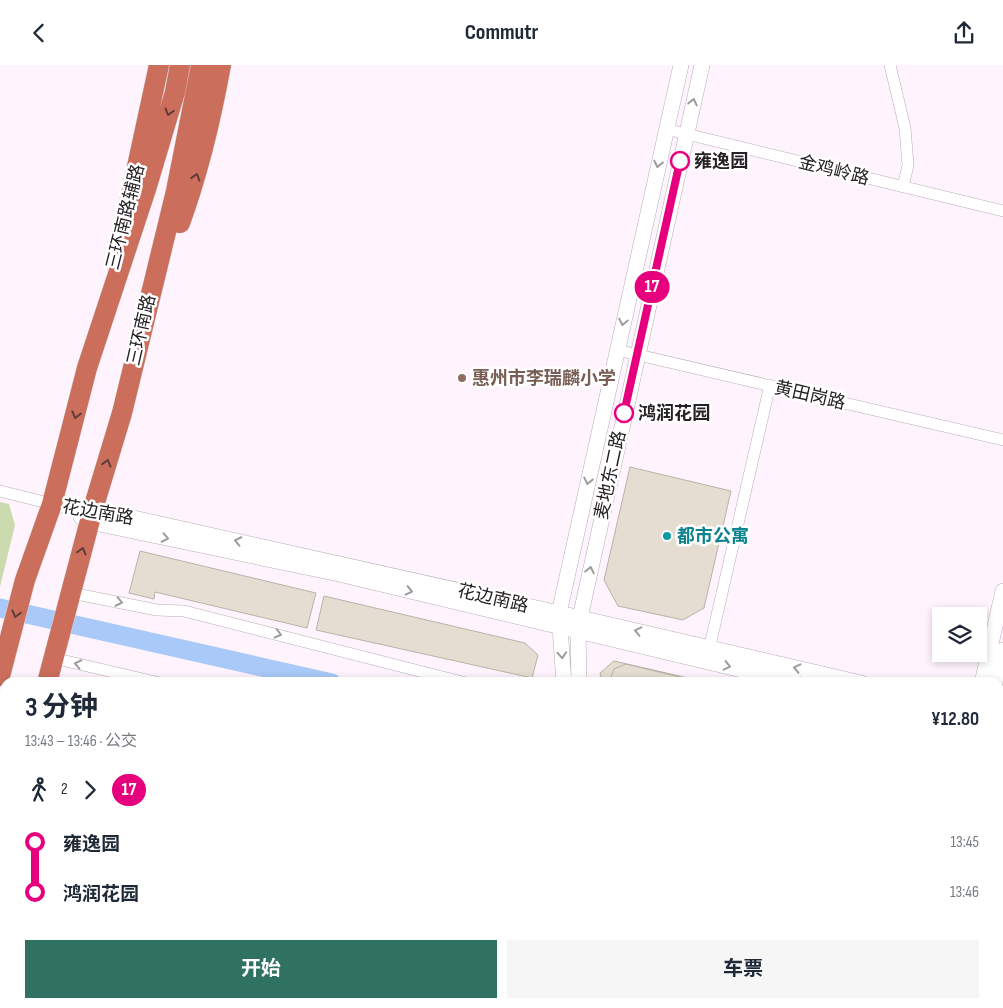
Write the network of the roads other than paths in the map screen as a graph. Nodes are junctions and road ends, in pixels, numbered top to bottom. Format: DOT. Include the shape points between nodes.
graph roads {
  1 [pos="152,65"];
  2 [pos="159,65"];
  3 [pos="180,65"];
  4 [pos="201,65"];
  5 [pos="222,65"];
  6 [pos="681,65"];
  7 [pos="702,65"];
  8 [pos="890,65"];
  9 [pos="154,91"];
  10 [pos="666,129"];
  11 [pos="686,134"];
  12 [pos="904,187"];
  13 [pos="1003,211"];
  14 [pos="152,287"];
  15 [pos="617,350"];
  16 [pos="637,355"];
  17 [pos="88,368"];
  18 [pos="770,385"];
  19 [pos="1003,440"];
  20 [pos="0,491"];
  21 [pos="52,504"];
  22 [pos="92,515"];
  23 [pos="1003,591"];
  24 [pos="71,593"];
  25 [pos="560,620"];
  26 [pos="579,624"];
  27 [pos="4,647"];
  28 [pos="1003,650"];
  29 [pos="708,654"];
  30 [pos="53,659"];
  31 [pos="107,670"];
  32 [pos="0,676"];
  33 [pos="48,677"];
  34 [pos="105,677"];
  35 [pos="136,677"];
  36 [pos="442,677"];
  37 [pos="564,677"];
  38 [pos="579,677"];
  39 [pos="778,677"];
  40 [pos="829,677"];
  41 [pos="983,677"];
  42 [pos="996,677"];
  1 -- 9 [label="street"];
  2 -- 9 [label="highway, 三环南路辅路"];
  3 -- 17 [label="highway, 三环南路, one-way" via="147,186"];
  4 -- 14 [label="highway, 三环南路" via="176,191"];
  14 -- 5 [label="highway, one-way" via="198,174"];
  6 -- 10 [label="street, 麦地东二路"];
  11 -- 7 [label="street, 麦地东二路, one-way"];
  8 -- 12 [label="street" via="905,128 908,165"];
  9 -- 17 [label="highway, 三环南路辅路"];
  10 -- 11 [label="street, 金鸡岭路"];
  10 -- 15 [label="street, 麦地东二路, one-way"];
  11 -- 12 [label="street, 金鸡岭路"];
  11 -- 16 [label="street, 麦地东二路"];
  12 -- 13 [label="street, 金鸡岭路"];
  22 -- 14 [label="highway, 三环南路, one-way" via="122,413"];
  15 -- 16 [label="street, 黄田岗路"];
  15 -- 25 [label="street, 麦地东二路, one-way"];
  16 -- 18 [label="street, 黄田岗路"];
  26 -- 16 [label="street, 麦地东二路, one-way"];
  17 -- 21 [label="highway, 三环南路, one-way"];
  18 -- 19 [label="street, 黄田岗路"];
  18 -- 29 [label="street"];
  20 -- 21 [label="street"];
  21 -- 22 [label="street, 花边南路"];
  21 -- 27 [label="highway, 三环南路, one-way"];
  24 -- 22 [label="highway, 三环南路, one-way"];
  22 -- 25 [label="street, 花边南路" via="339,575"];
  23 -- 41 [label="street"];
  24 -- 30 [label="highway, 三环南路"];
  24 -- 36 [label="street, one-way" via="156,610 184,611"];
  25 -- 26 [label="street, 花边南路"];
  25 -- 37 [label="street, 麦地东二路, one-way"];
  26 -- 29 [label="street, 花边南路"];
  26 -- 38 [label="street, 麦地东二路"];
  27 -- 32 [label="highway"];
  28 -- 42 [label="street"];
  29 -- 39 [label="street, 花边南路, one-way"];
  40 -- 29 [label="street, 花边南路, one-way"];
  31 -- 30 [label="street, one-way"];
  30 -- 33 [label="highway"];
  31 -- 34 [label="street"];
  31 -- 35 [label="street"];
}
